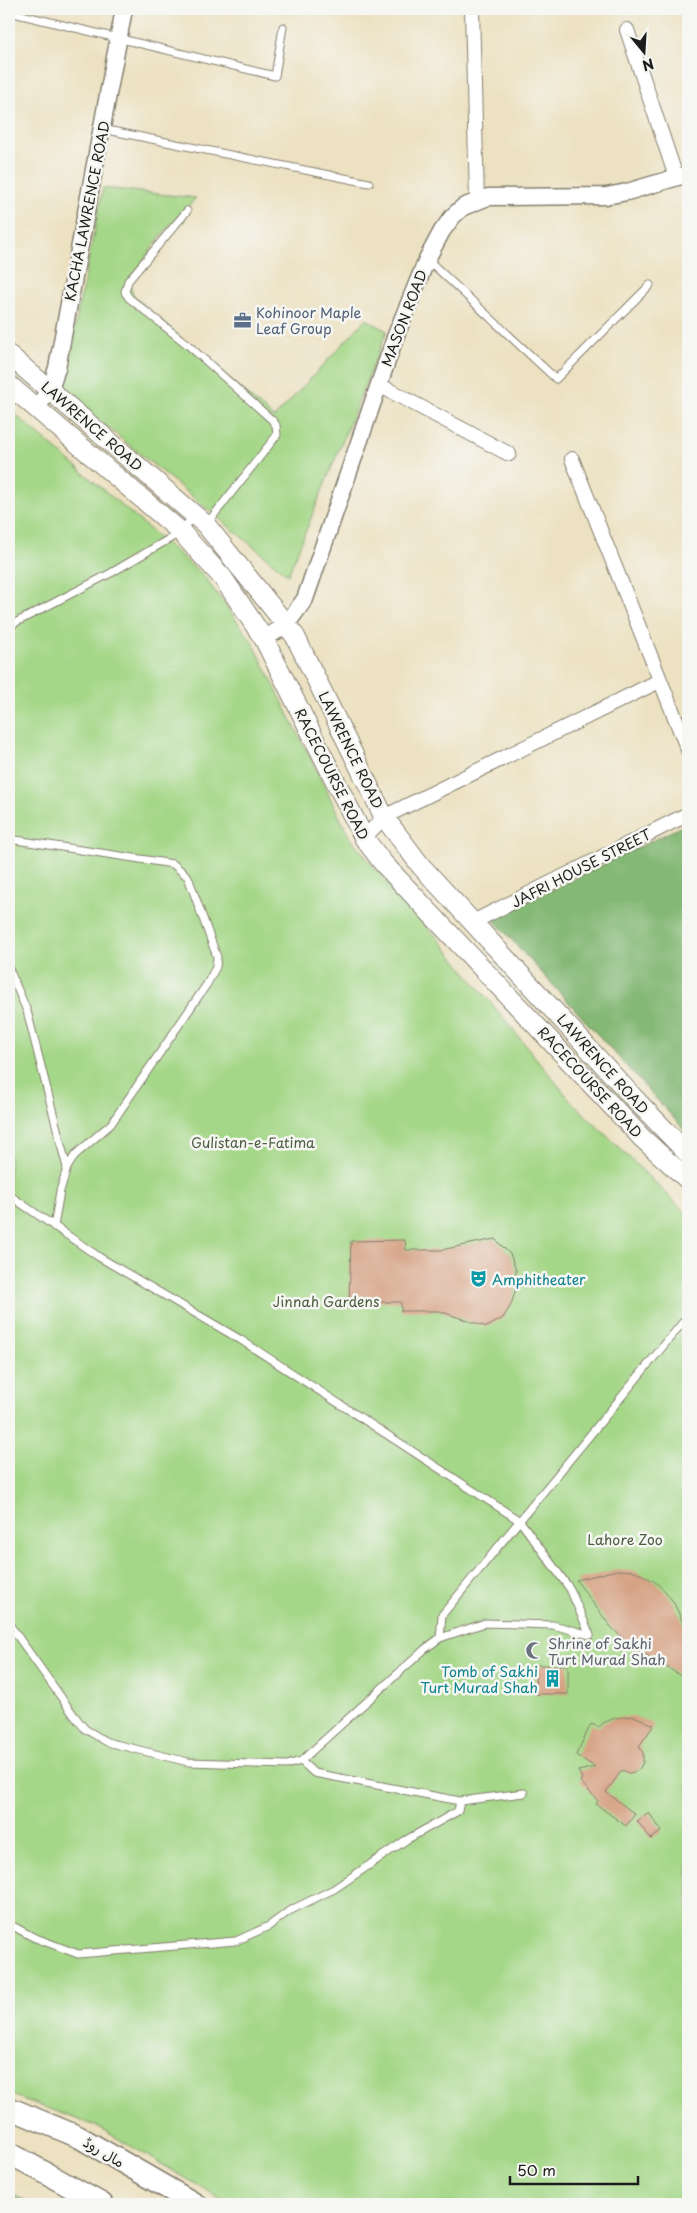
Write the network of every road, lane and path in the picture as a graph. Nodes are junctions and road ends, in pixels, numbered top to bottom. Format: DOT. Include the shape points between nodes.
graph roads {
  1 [pos="124,9"];
  2 [pos="472,9"];
  3 [pos="9,12"];
  4 [pos="283,27"];
  5 [pos="627,30"];
  6 [pos="119,39"];
  7 [pos="102,129"];
  8 [pos="682,176"];
  9 [pos="369,183"];
  10 [pos="477,200"];
  11 [pos="187,212"];
  12 [pos="427,259"];
  13 [pos="650,285"];
  14 [pos="9,355"];
  15 [pos="9,385"];
  16 [pos="379,385"];
  17 [pos="50,390"];
  18 [pos="36,408"];
  19 [pos="509,454"];
  20 [pos="572,459"];
  21 [pos="200,520"];
  22 [pos="181,532"];
  23 [pos="286,625"];
  24 [pos="9,626"];
  25 [pos="264,639"];
  26 [pos="660,681"];
  27 [pos="688,750"];
  28 [pos="688,814"];
  29 [pos="384,817"];
  30 [pos="364,838"];
  31 [pos="9,839"];
  32 [pos="473,922"];
  33 [pos="9,969"];
  34 [pos="688,1154"];
  35 [pos="67,1168"];
  36 [pos="688,1180"];
  37 [pos="9,1195"];
  38 [pos="54,1227"];
  39 [pos="688,1316"];
  40 [pos="520,1521"];
  41 [pos="9,1624"];
  42 [pos="440,1638"];
  43 [pos="301,1761"];
  44 [pos="524,1792"];
  45 [pos="460,1801"];
  46 [pos="9,1924"];
  47 [pos="9,2108"];
  48 [pos="9,2153"];
  49 [pos="102,2204"];
  50 [pos="195,2204"];
  1 -- 6 [label="street, KACHA LAWRENCE ROAD"];
  2 -- 10 [label="street"];
  3 -- 6 [label="lane"];
  4 -- 6 [label="lane" via="275,76"];
  5 -- 8 [label="street"];
  6 -- 7 [label="street, KACHA LAWRENCE ROAD"];
  7 -- 9 [label="lane"];
  7 -- 17 [label="street, KACHA LAWRENCE ROAD" via="57,368"];
  8 -- 10 [label="street, MASON ROAD" via="606,196 488,197"];
  10 -- 12 [label="street, MASON ROAD" via="454,216"];
  11 -- 21 [label="lane" via="128,281 125,292 272,420 277,435"];
  12 -- 13 [label="lane" via="556,380"];
  12 -- 16 [label="street, MASON ROAD"];
  14 -- 17 [label="main road, LAWRENCE ROAD"];
  15 -- 18 [label="main road, RACECOURSE ROAD"];
  16 -- 19 [label="street"];
  16 -- 23 [label="street, MASON ROAD" via="305,599"];
  17 -- 18 [label="street, KACHA LAWRENCE ROAD"];
  17 -- 21 [label="main road, LAWRENCE ROAD"];
  18 -- 22 [label="main road, RACECOURSE ROAD"];
  20 -- 26 [label="street"];
  21 -- 22 [label="lane"];
  21 -- 23 [label="main road, LAWRENCE ROAD"];
  22 -- 24 [label="lane"];
  22 -- 25 [label="main road, RACECOURSE ROAD" via="224,578"];
  23 -- 25 [label="street, MASON ROAD"];
  23 -- 29 [label="main road, LAWRENCE ROAD"];
  25 -- 30 [label="main road, RACECOURSE ROAD"];
  26 -- 27 [label="street"];
  26 -- 29 [label="street"];
  28 -- 32 [label="street, JAFRI HOUSE STREET"];
  29 -- 30 [label="street"];
  29 -- 32 [label="main road, LAWRENCE ROAD" via="421,866"];
  30 -- 36 [label="main road, RACECOURSE ROAD" via="383,863 642,1138"];
  31 -- 35 [label="lane" via="173,864 188,877 216,949 216,967 212,976 163,1049 111,1124 75,1156"];
  32 -- 34 [label="main road, LAWRENCE ROAD"];
  33 -- 35 [label="lane" via="27,1010"];
  35 -- 38 [label="lane"];
  37 -- 38 [label="lane"];
  38 -- 40 [label="lane" via="241,1340"];
  39 -- 40 [label="lane"];
  40 -- 42 [label="lane" via="442,1615"];
  40 -- 42 [label="lane" via="570,1589 590,1635 553,1625 485,1623"];
  41 -- 43 [label="lane" via="85,1729 108,1742 188,1762 287,1765"];
  42 -- 43 [label="lane"];
  43 -- 45 [label="lane" via="314,1773"];
  44 -- 45 [label="lane"];
  45 -- 46 [label="lane" via="458,1810 406,1840 334,1889 236,1941 78,1954"];
  47 -- 50 [label="main road, مال روڈ" via="80,2138"];
  48 -- 49 [label="main road"];
}
